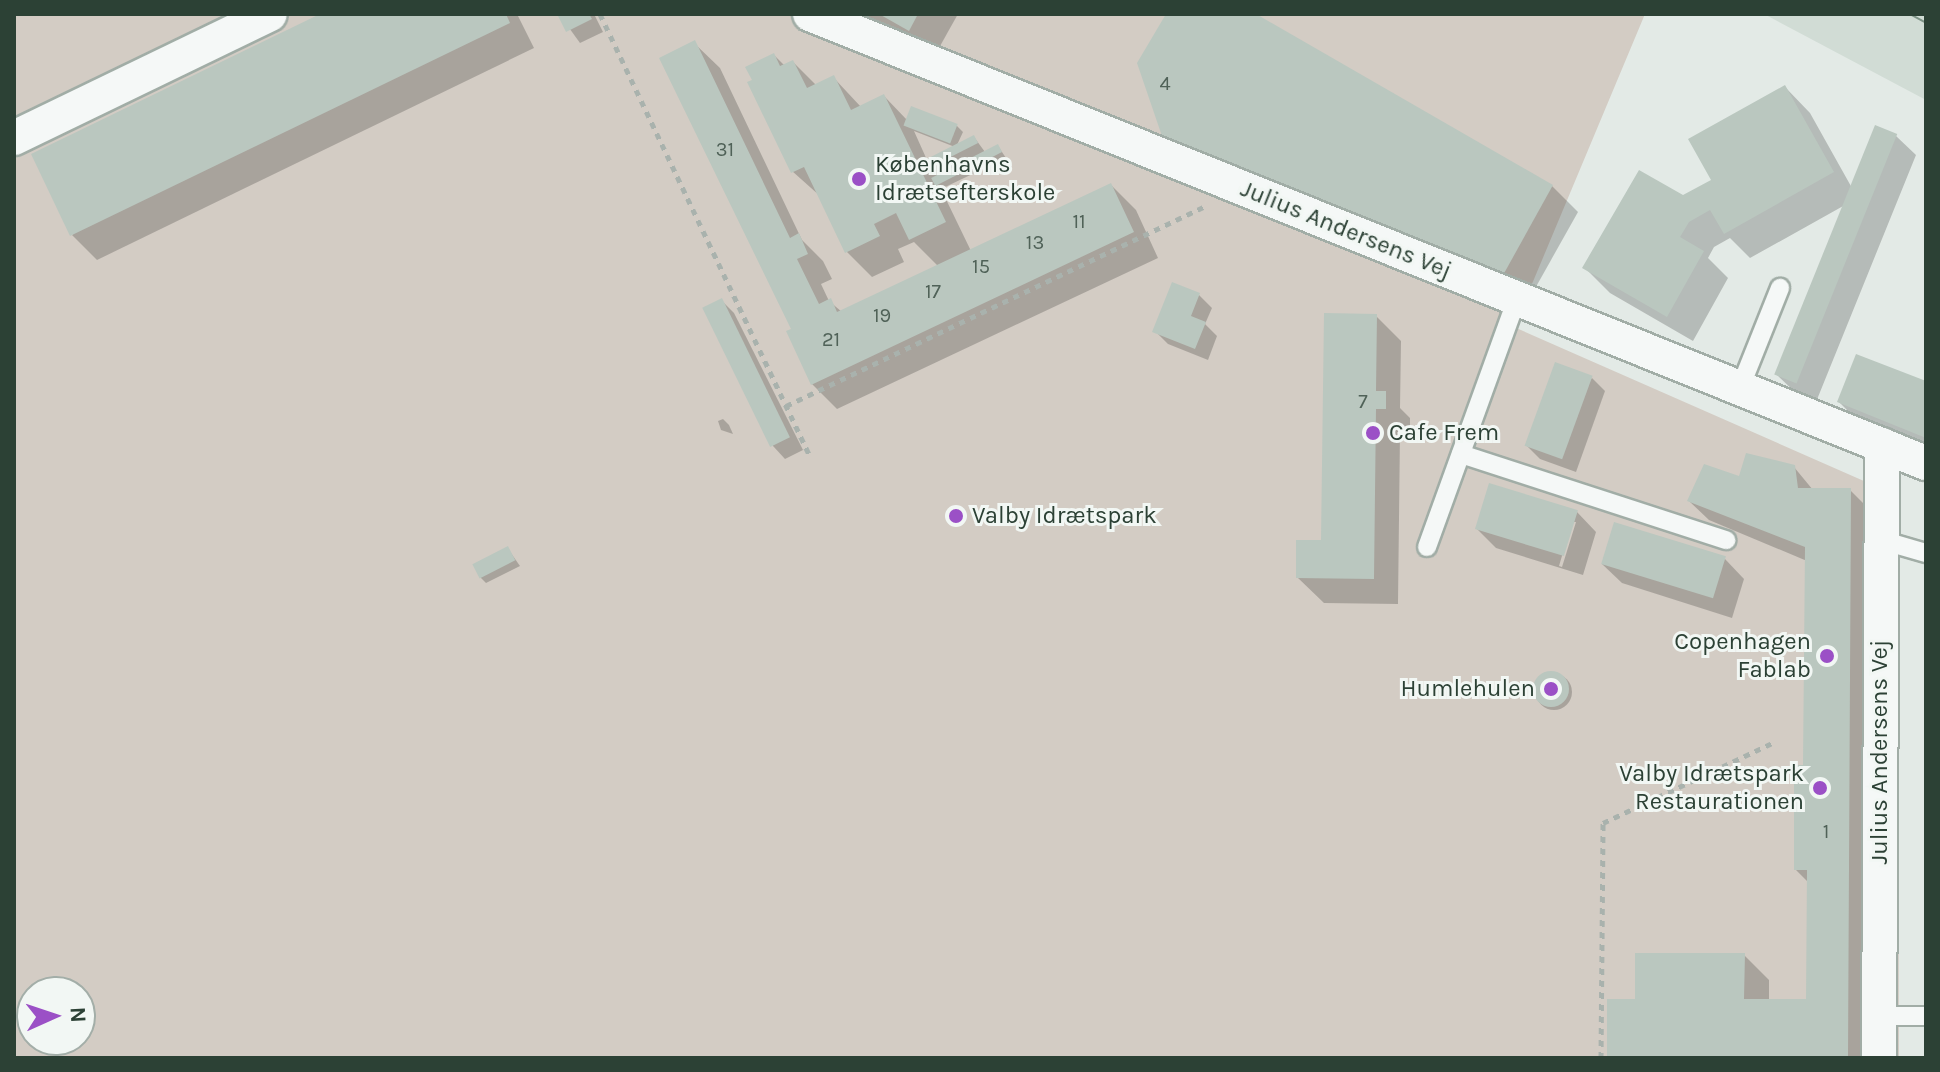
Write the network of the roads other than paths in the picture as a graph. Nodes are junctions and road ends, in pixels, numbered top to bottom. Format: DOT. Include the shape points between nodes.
graph roads {
  1 [pos="270,14"];
  2 [pos="810,14"];
  3 [pos="14,138"];
  4 [pos="1780,288"];
  5 [pos="1517,298"];
  6 [pos="1740,388"];
  7 [pos="1882,445"];
  8 [pos="1461,454"];
  9 [pos="1926,463"];
  10 [pos="1726,540"];
  11 [pos="1881,540"];
  12 [pos="1427,547"];
  13 [pos="1926,553"];
  14 [pos="1878,1016"];
  15 [pos="1926,1016"];
  16 [pos="1879,1058"];
  1 -- 3 [label="street"];
  2 -- 5 [label="street, Julius Andersens Vej"];
  4 -- 6 [label="lane"];
  5 -- 6 [label="street, Julius Andersens Vej"];
  5 -- 8 [label="lane"];
  6 -- 7 [label="street, Julius Andersens Vej"];
  7 -- 9 [label="street, Julius Andersens Vej"];
  7 -- 11 [label="street, Julius Andersens Vej"];
  8 -- 10 [label="lane"];
  8 -- 12 [label="lane"];
  11 -- 13 [label="lane"];
  11 -- 14 [label="street, Julius Andersens Vej"];
  14 -- 15 [label="lane"];
  14 -- 16 [label="street, Julius Andersens Vej"];
}
